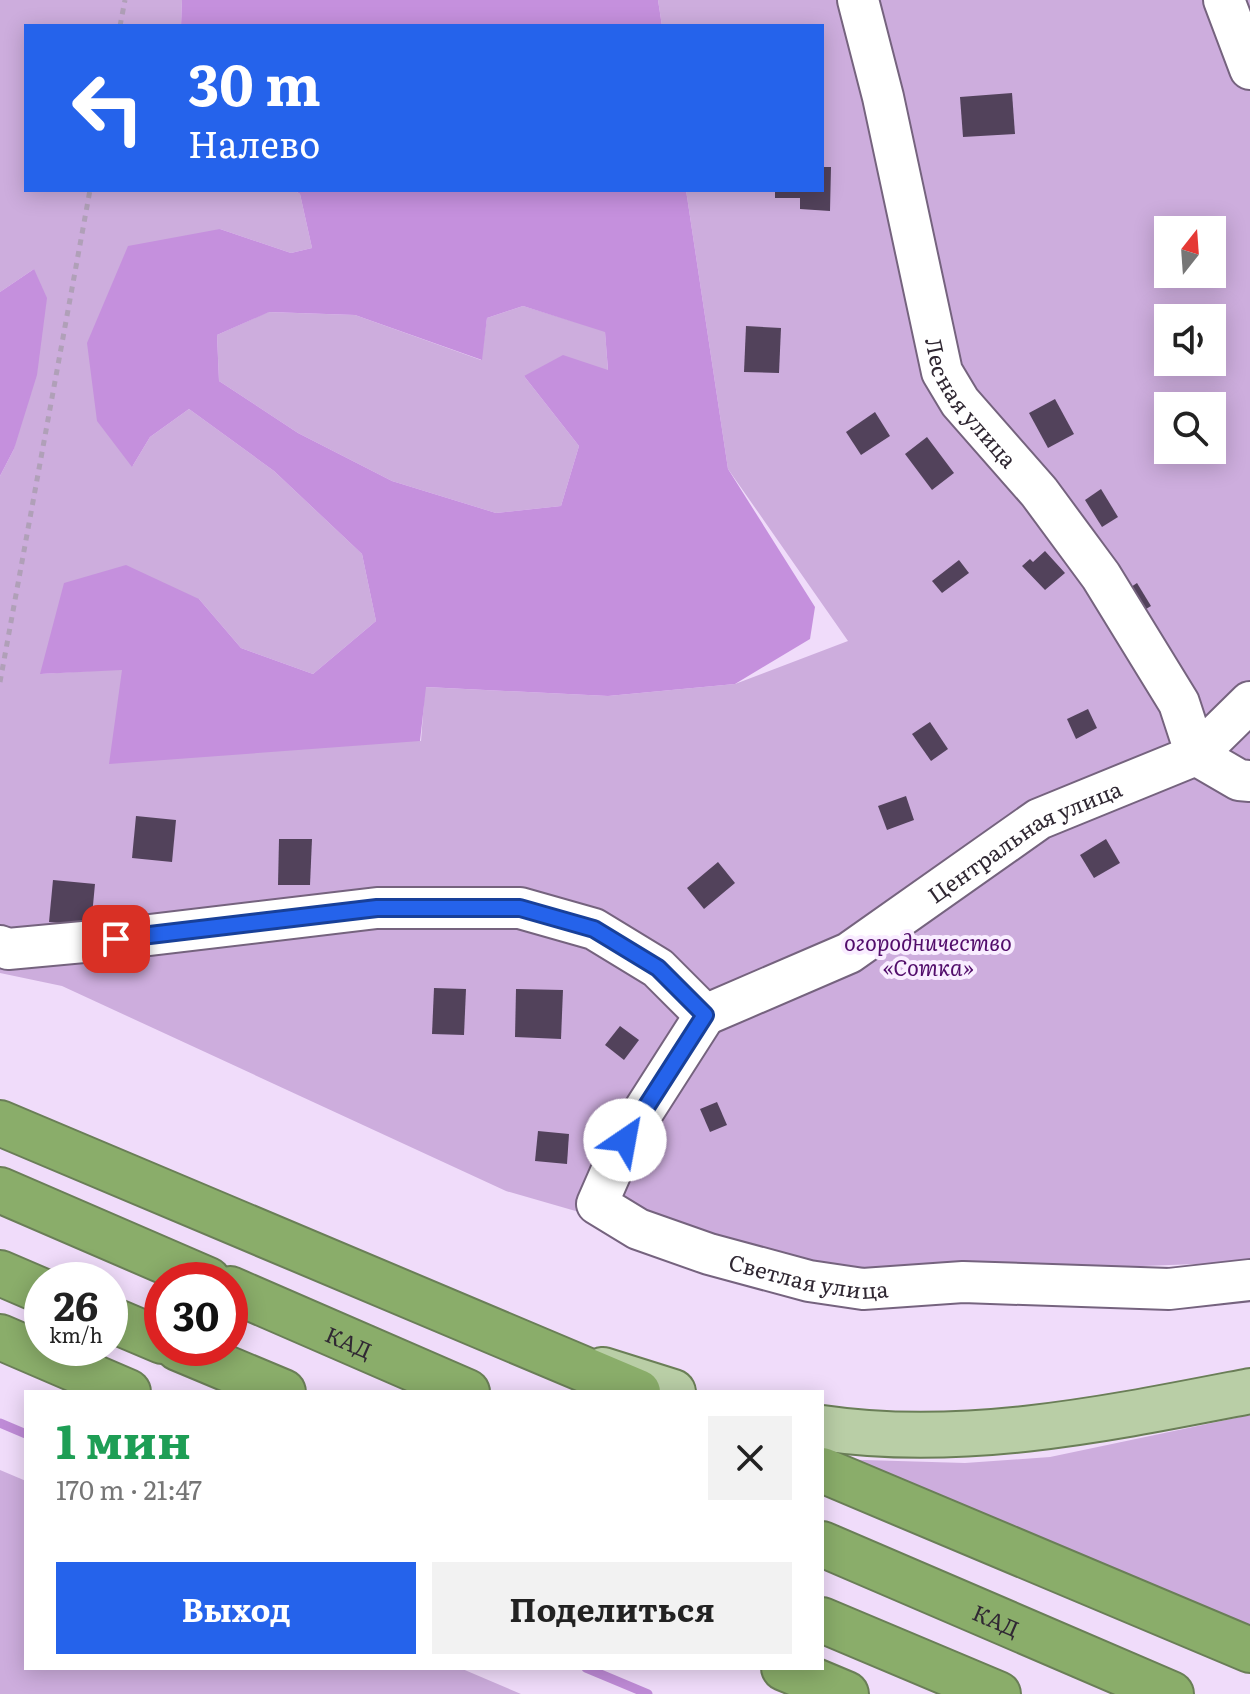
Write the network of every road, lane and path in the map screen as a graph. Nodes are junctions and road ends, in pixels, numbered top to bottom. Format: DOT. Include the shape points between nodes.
graph roads {
  1 [pos="125,0"];
  2 [pos="858,0"];
  3 [pos="1224,0"];
  4 [pos="120,24"];
  5 [pos="1250,69"];
  6 [pos="90,192"];
  7 [pos="0,682"];
  8 [pos="1250,702"];
  9 [pos="1196,755"];
  10 [pos="1250,781"];
  11 [pos="0,946"];
  12 [pos="705,1015"];
  13 [pos="0,1123"];
  14 [pos="0,1190"];
  15 [pos="166,1262"];
  16 [pos="0,1273"];
  17 [pos="1250,1280"];
  18 [pos="24,1283"];
  19 [pos="248,1297"];
  20 [pos="0,1337"];
  21 [pos="532,1347"];
  22 [pos="221,1366"];
  23 [pos="123,1390"];
  24 [pos="278,1390"];
  25 [pos="462,1390"];
  26 [pos="633,1390"];
  27 [pos="667,1390"];
  28 [pos="1250,1391"];
  29 [pos="824,1428"];
  30 [pos="824,1471"];
  31 [pos="824,1545"];
  32 [pos="824,1621"];
  33 [pos="1250,1650"];
  34 [pos="789,1670"];
  35 [pos="846,1694"];
  36 [pos="998,1694"];
  37 [pos="1171,1694"];
  1 -- 4 [label="path"];
  2 -- 9 [label="street, Лесная улица" via="942,372 960,402 1039,492 1101,576 1179,703"];
  3 -- 5 [label="street"];
  6 -- 7 [label="path"];
  8 -- 9 [label="street, Центральная улица"];
  9 -- 10 [label="street"];
  9 -- 12 [label="street, Центральная улица" via="1039,819 849,953"];
  11 -- 12 [label="street" via="116,939 377,908 520,908 594,929 658,968"];
  12 -- 17 [label="street, Светлая улица" via="625,1140 597,1204 638,1229 744,1265 863,1289 963,1282 1169,1289"];
  13 -- 21 [label="highway"];
  14 -- 15 [label="highway"];
  16 -- 18 [label="highway"];
  19 -- 25 [label="highway, КАД"];
  20 -- 23 [label="highway"];
  21 -- 26 [label="highway"];
  21 -- 27 [label="main road"];
  22 -- 24 [label="highway"];
  28 -- 29 [label="main road" via="1039,1427 914,1436"];
  30 -- 33 [label="highway"];
  31 -- 37 [label="highway, КАД"];
  32 -- 36 [label="highway"];
  34 -- 35 [label="highway"];
}
